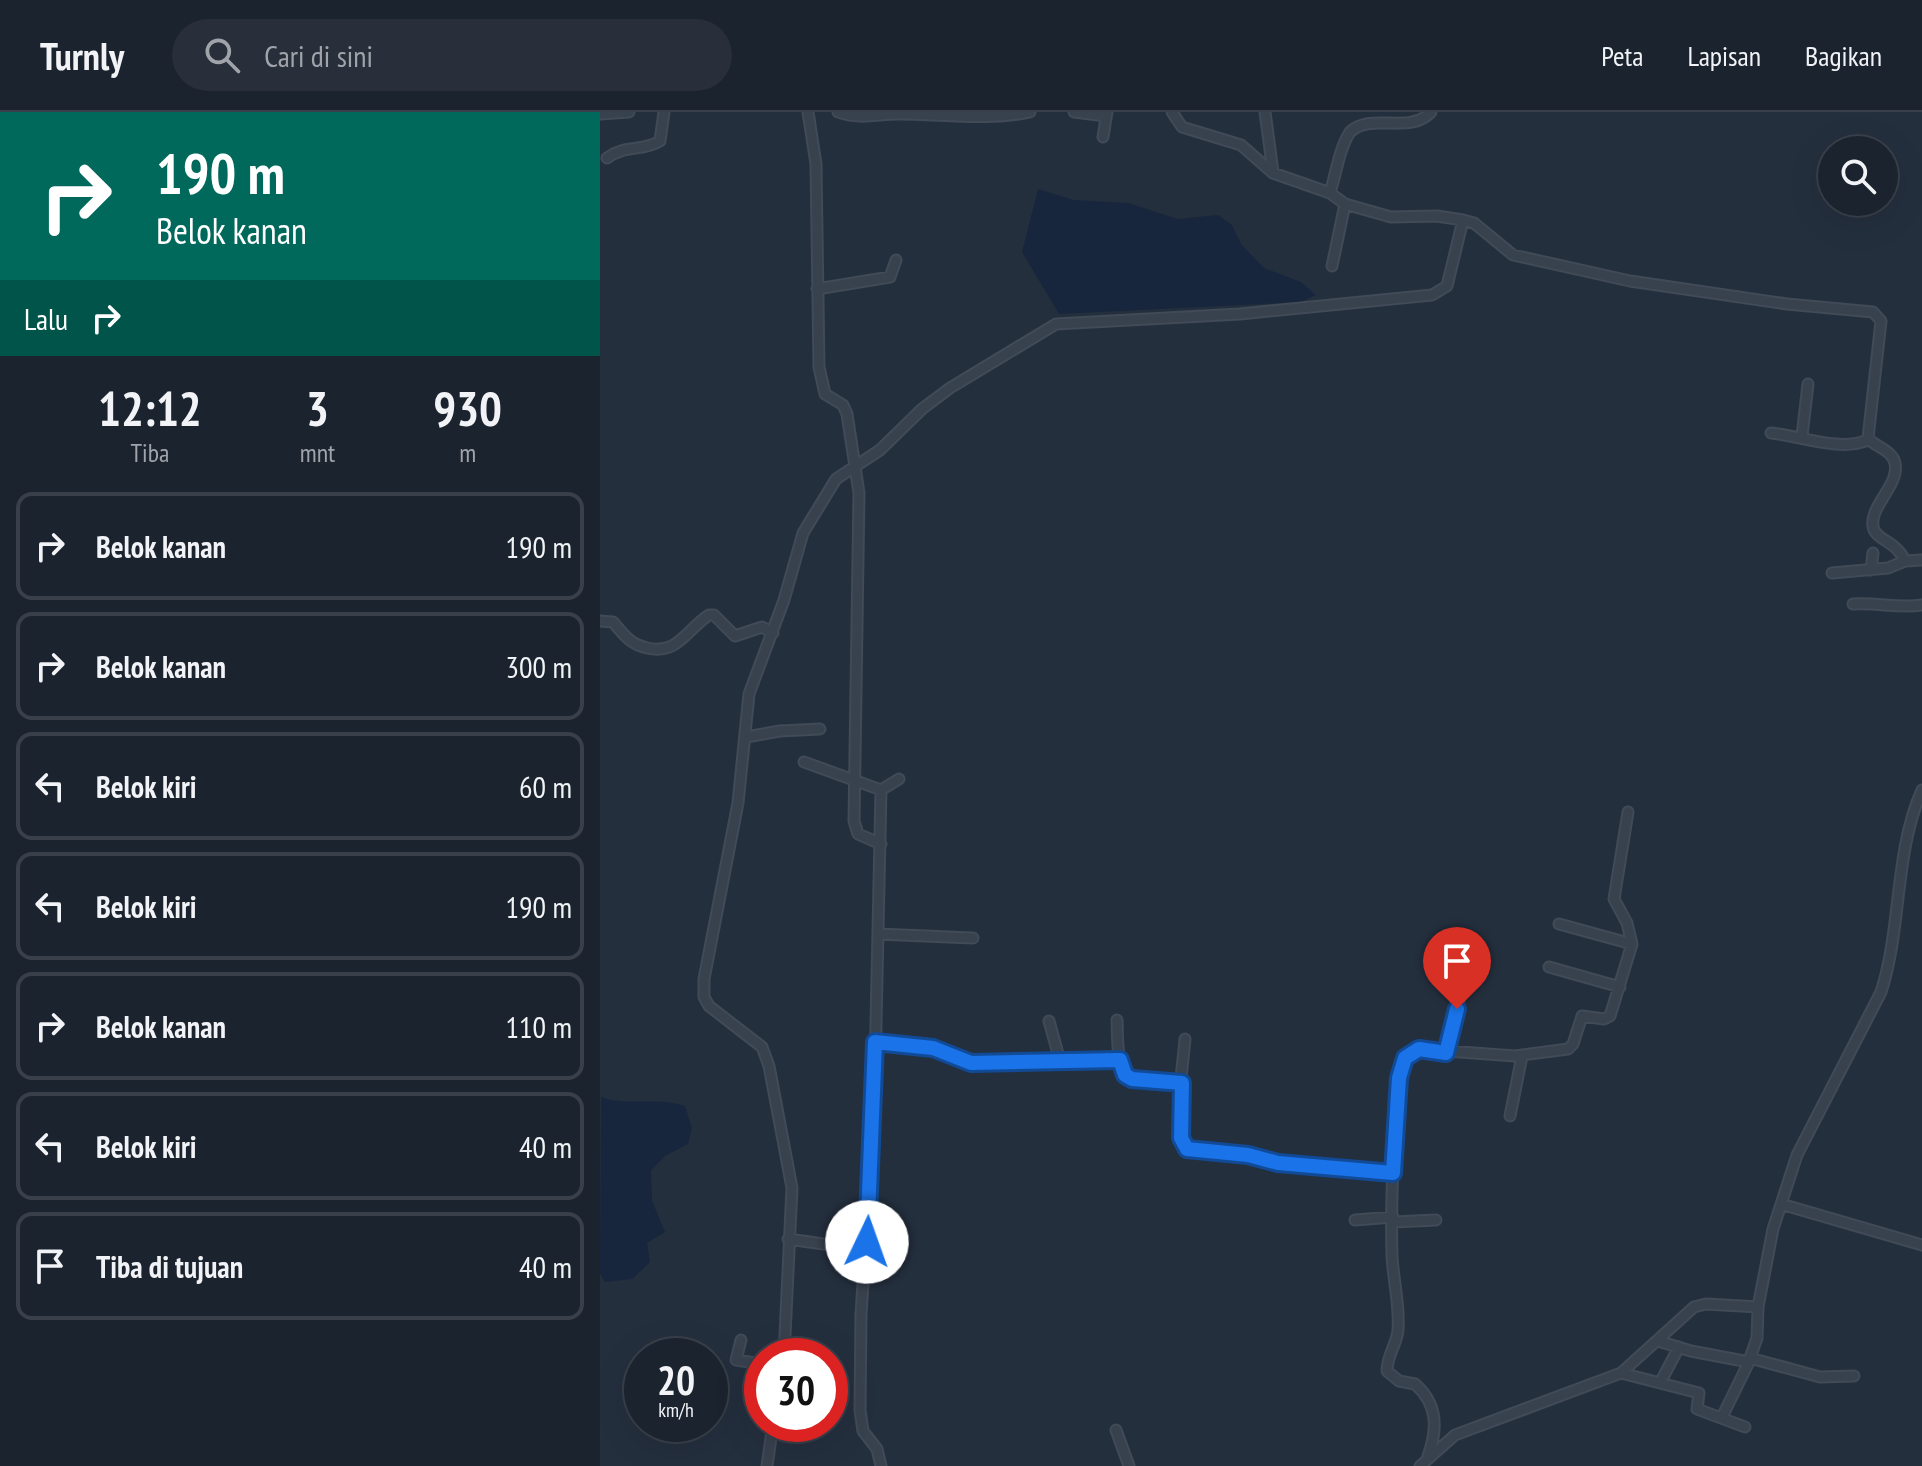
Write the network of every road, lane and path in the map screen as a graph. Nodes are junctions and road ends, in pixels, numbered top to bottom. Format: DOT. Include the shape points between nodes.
graph roads {
  1 [pos="629,112"];
  2 [pos="664,112"];
  3 [pos="808,112"];
  4 [pos="838,112"];
  5 [pos="1030,112"];
  6 [pos="1074,112"];
  7 [pos="1172,112"];
  8 [pos="1265,112"];
  9 [pos="1431,112"];
  10 [pos="600,114"];
  11 [pos="979,114"];
  12 [pos="1106,114"];
  13 [pos="1103,137"];
  14 [pos="607,158"];
  15 [pos="1273,173"];
  16 [pos="1330,193"];
  17 [pos="1345,204"];
  18 [pos="1463,220"];
  19 [pos="896,260"];
  20 [pos="1332,266"];
  21 [pos="817,289"];
  22 [pos="1808,384"];
  23 [pos="1771,433"];
  24 [pos="1802,436"];
  25 [pos="1868,440"];
  26 [pos="857,466"];
  27 [pos="1873,553"];
  28 [pos="1922,560"];
  29 [pos="1905,561"];
  30 [pos="1871,570"];
  31 [pos="1832,573"];
  32 [pos="1853,604"];
  33 [pos="1922,605"];
  34 [pos="600,621"];
  35 [pos="773,633"];
  36 [pos="820,729"];
  37 [pos="746,737"];
  38 [pos="804,762"];
  39 [pos="899,779"];
  40 [pos="857,782"];
  41 [pos="881,790"];
  42 [pos="1922,790"];
  43 [pos="1920,800"];
  44 [pos="1628,812"];
  45 [pos="881,844"];
  46 [pos="1559,924"];
  47 [pos="878,934"];
  48 [pos="973,938"];
  49 [pos="1632,944"];
  50 [pos="1450,965"];
  51 [pos="1549,967"];
  52 [pos="1620,987"];
  53 [pos="1117,1020"];
  54 [pos="1049,1021"];
  55 [pos="1185,1039"];
  56 [pos="875,1042"];
  57 [pos="1446,1053"];
  58 [pos="1522,1056"];
  59 [pos="1120,1060"];
  60 [pos="1060,1061"];
  61 [pos="1182,1083"];
  62 [pos="1510,1116"];
  63 [pos="1393,1173"];
  64 [pos="1781,1204"];
  65 [pos="1394,1219"];
  66 [pos="1355,1220"];
  67 [pos="1436,1220"];
  68 [pos="788,1239"];
  69 [pos="1922,1245"];
  70 [pos="866,1250"];
  71 [pos="1758,1307"];
  72 [pos="785,1338"];
  73 [pos="741,1340"];
  74 [pos="1658,1341"];
  75 [pos="1679,1347"];
  76 [pos="1750,1360"];
  77 [pos="744,1361"];
  78 [pos="1621,1373"];
  79 [pos="1854,1376"];
  80 [pos="1660,1383"];
  81 [pos="1722,1417"];
  82 [pos="1745,1427"];
  83 [pos="1116,1430"];
  84 [pos="770,1442"];
  85 [pos="1428,1456"];
  86 [pos="767,1466"];
  87 [pos="881,1466"];
  88 [pos="1129,1466"];
  89 [pos="1420,1466"];
  1 -- 10 [label="street"];
  2 -- 14 [label="street" via="660,141 621,148"];
  3 -- 21 [label="street" via="816,164"];
  4 -- 11 [label="street" via="855,118"];
  5 -- 11 [label="street"];
  6 -- 12 [label="street"];
  7 -- 15 [label="street" via="1182,127 1241,145"];
  8 -- 15 [label="street"];
  9 -- 16 [label="street" via="1418,120 1377,117 1359,123 1345,141"];
  12 -- 13 [label="street"];
  15 -- 16 [label="street"];
  16 -- 17 [label="street"];
  17 -- 18 [label="street" via="1391,217"];
  17 -- 20 [label="street"];
  18 -- 25 [label="street" via="1513,255 1577,270 1787,304 1873,312 1881,321"];
  18 -- 26 [label="street" via="1447,286 1437,294 1240,314 1056,324 929,403"];
  19 -- 21 [label="street" via="890,277"];
  21 -- 26 [label="street" via="822,386 845,409"];
  22 -- 24 [label="street"];
  23 -- 24 [label="street"];
  24 -- 25 [label="street" via="1825,443"];
  25 -- 29 [label="street" via="1891,455 1894,463 1874,528"];
  26 -- 35 [label="street" via="836,479 809,520"];
  26 -- 40 [label="street"];
  27 -- 30 [label="street"];
  28 -- 29 [label="street"];
  29 -- 30 [label="street"];
  30 -- 31 [label="street"];
  32 -- 33 [label="street" via="1881,602 1899,609"];
  34 -- 35 [label="street" via="613,622 632,644 662,652 709,615 735,636 762,627"];
  35 -- 37 [label="street" via="749,694"];
  36 -- 37 [label="street"];
  37 -- 68 [label="street" via="704,997 713,1011 766,1054 792,1188"];
  38 -- 40 [label="street"];
  39 -- 41 [label="street"];
  40 -- 41 [label="street"];
  40 -- 45 [label="street" via="856,831"];
  41 -- 45 [label="street"];
  42 -- 43 [label="street"];
  43 -- 64 [label="street" via="1904,850 1881,992 1797,1155"];
  44 -- 49 [label="street" via="1614,899"];
  45 -- 47 [label="street"];
  46 -- 49 [label="street"];
  47 -- 48 [label="street"];
  47 -- 56 [label="street"];
  49 -- 52 [label="street"];
  50 -- 57 [label="street" via="1466,974"];
  51 -- 52 [label="street"];
  52 -- 58 [label="street" via="1610,1016 1580,1018 1571,1048"];
  53 -- 59 [label="street"];
  54 -- 60 [label="street"];
  55 -- 61 [label="street"];
  56 -- 60 [label="street" via="933,1048 971,1063"];
  56 -- 70 [label="street"];
  57 -- 58 [label="street"];
  57 -- 63 [label="street" via="1419,1049 1405,1058"];
  58 -- 62 [label="street"];
  59 -- 60 [label="street"];
  59 -- 61 [label="street" via="1132,1079"];
  61 -- 63 [label="street" via="1181,1138 1187,1149"];
  63 -- 65 [label="street"];
  64 -- 69 [label="street"];
  64 -- 71 [label="street"];
  65 -- 66 [label="street"];
  65 -- 67 [label="street"];
  65 -- 85 [label="street" via="1398,1327 1387,1371 1399,1381 1415,1384 1431,1404 1436,1427"];
  68 -- 70 [label="street"];
  68 -- 72 [label="street"];
  70 -- 87 [label="street" via="860,1410 863,1431 877,1449"];
  71 -- 74 [label="street" via="1700,1304"];
  71 -- 76 [label="street"];
  73 -- 77 [label="street" via="736,1360"];
  74 -- 75 [label="street"];
  74 -- 78 [label="street"];
  75 -- 76 [label="street"];
  75 -- 80 [label="street"];
  76 -- 79 [label="street" via="1820,1377"];
  76 -- 81 [label="street"];
  78 -- 80 [label="street"];
  78 -- 85 [label="street" via="1455,1435"];
  80 -- 81 [label="street" via="1699,1393 1696,1407"];
  81 -- 82 [label="street"];
  83 -- 88 [label="street"];
  84 -- 86 [label="street"];
  85 -- 89 [label="street"];
}
